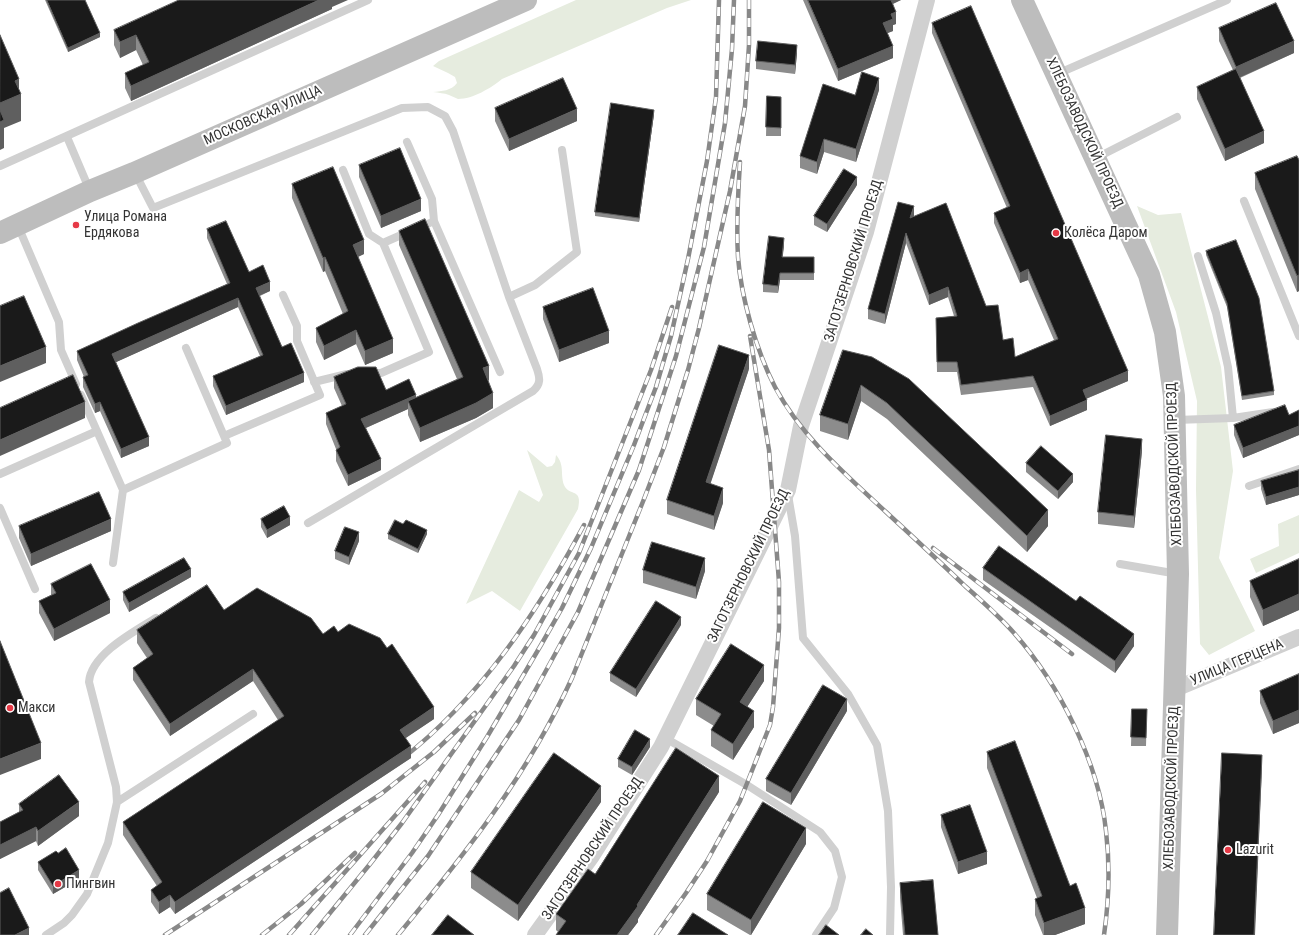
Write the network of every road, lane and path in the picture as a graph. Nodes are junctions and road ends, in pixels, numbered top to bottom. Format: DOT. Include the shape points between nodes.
graph roads {
  1 [pos="368,0"];
  2 [pos="526,0"];
  3 [pos="927,0"];
  4 [pos="1022,0"];
  5 [pos="1227,0"];
  6 [pos="1057,74"];
  7 [pos="1177,117"];
  8 [pos="67,137"];
  9 [pos="408,142"];
  10 [pos="562,150"];
  11 [pos="1096,159"];
  12 [pos="0,166"];
  13 [pos="342,170"];
  14 [pos="134,173"];
  15 [pos="90,191"];
  16 [pos="1244,201"];
  17 [pos="434,221"];
  18 [pos="9,229"];
  19 [pos="383,243"];
  20 [pos="1198,256"];
  21 [pos="283,294"];
  22 [pos="509,297"];
  23 [pos="1299,336"];
  24 [pos="186,348"];
  25 [pos="500,372"];
  26 [pos="314,382"];
  27 [pos="1273,412"];
  28 [pos="1233,418"];
  29 [pos="1175,420"];
  30 [pos="97,431"];
  31 [pos="224,436"];
  32 [pos="1299,469"];
  33 [pos="0,474"];
  34 [pos="1249,486"];
  35 [pos="123,490"];
  36 [pos="788,490"];
  37 [pos="0,508"];
  38 [pos="308,523"];
  39 [pos="113,563"];
  40 [pos="1120,564"];
  41 [pos="1178,574"];
  42 [pos="35,589"];
  43 [pos="162,614"];
  44 [pos="1299,637"];
  45 [pos="1175,689"];
  46 [pos="253,714"];
  47 [pos="665,738"];
  48 [pos="117,802"];
  49 [pos="46,935"];
  50 [pos="535,935"];
  51 [pos="816,935"];
  52 [pos="890,935"];
  53 [pos="1167,935"];
  1 -- 8 [label="lane"];
  2 -- 14 [label="street, МОСКОВСКАЯ УЛИЦА"];
  3 -- 36 [label="street, ЗАГОТЗЕРНОВСКИЙ ПРОЕЗД" via="866,232 802,426"];
  4 -- 6 [label="street, ХЛЕБОЗАВОДСКОЙ ПРОЕЗД"];
  5 -- 6 [label="lane"];
  6 -- 11 [label="street, ХЛЕБОЗАВОДСКОЙ ПРОЕЗД"];
  7 -- 11 [label="lane"];
  8 -- 12 [label="lane"];
  8 -- 15 [label="lane"];
  9 -- 17 [label="lane" via="432,199"];
  10 -- 22 [label="lane" via="577,252 535,285"];
  11 -- 29 [label="street, ХЛЕБОЗАВОДСКОЙ ПРОЕЗД" via="1149,275 1165,332"];
  13 -- 19 [label="lane" via="369,234"];
  14 -- 15 [label="street, МОСКОВСКАЯ УЛИЦА"];
  14 -- 22 [label="lane" via="153,208 402,108 428,107 445,116 452,131"];
  15 -- 18 [label="street, МОСКОВСКАЯ УЛИЦА"];
  16 -- 23 [label="lane"];
  17 -- 19 [label="lane"];
  17 -- 25 [label="lane"];
  18 -- 30 [label="lane" via="59,322 60,350"];
  19 -- 26 [label="lane" via="429,352 382,373 349,373"];
  20 -- 28 [label="lane" via="1216,314 1228,367"];
  21 -- 26 [label="lane" via="296,326 297,341"];
  22 -- 38 [label="lane" via="540,377 537,387"];
  24 -- 31 [label="lane"];
  26 -- 31 [label="lane" via="320,395"];
  27 -- 28 [label="lane"];
  28 -- 29 [label="lane"];
  29 -- 41 [label="street, ХЛЕБОЗАВОДСКОЙ ПРОЕЗД"];
  30 -- 33 [label="lane"];
  30 -- 35 [label="lane"];
  31 -- 35 [label="lane" via="227,443"];
  32 -- 34 [label="lane"];
  35 -- 39 [label="lane"];
  36 -- 47 [label="street, ЗАГОТЗЕРНОВСКИЙ ПРОЕЗД"];
  36 -- 52 [label="lane" via="795,536 803,638 848,694 877,745 888,811"];
  37 -- 42 [label="lane"];
  40 -- 41 [label="lane"];
  41 -- 45 [label="street, ХЛЕБОЗАВОДСКОЙ ПРОЕЗД"];
  43 -- 48 [label="lane" via="123,639 92,669 89,682 116,787"];
  44 -- 45 [label="street, УЛИЦА ГЕРЦЕНА"];
  45 -- 53 [label="street, ХЛЕБОЗАВОДСКОЙ ПРОЕЗД"];
  46 -- 48 [label="lane"];
  47 -- 50 [label="street, ЗАГОТЗЕРНОВСКИЙ ПРОЕЗД" via="592,856"];
  47 -- 51 [label="lane" via="747,785 820,832 835,851 842,877 834,908"];
  48 -- 49 [label="lane" via="108,843 87,894 64,923"];
}
